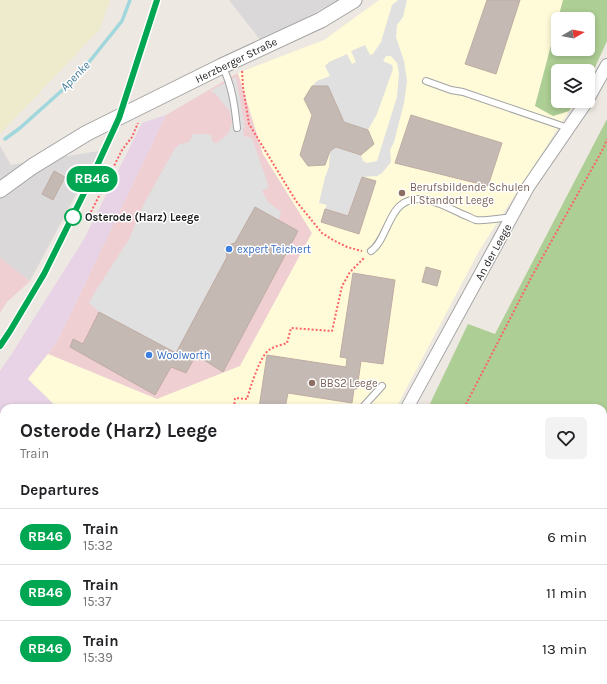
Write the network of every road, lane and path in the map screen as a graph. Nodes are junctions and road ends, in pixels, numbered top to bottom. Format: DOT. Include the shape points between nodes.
graph roads {
  1 [pos="354,0"];
  2 [pos="242,65"];
  3 [pos="222,66"];
  4 [pos="606,69"];
  5 [pos="426,81"];
  6 [pos="595,87"];
  7 [pos="582,108"];
  8 [pos="138,123"];
  9 [pos="237,128"];
  10 [pos="568,128"];
  11 [pos="607,139"];
  12 [pos="0,190"];
  13 [pos="92,212"];
  14 [pos="512,217"];
  15 [pos="371,251"];
  16 [pos="382,386"];
  17 [pos="234,404"];
  18 [pos="366,404"];
  19 [pos="409,404"];
  20 [pos="466,404"];
  1 -- 3 [label="street, Herzberger Straße" via="321,20"];
  2 -- 15 [label="path" via="249,124 296,201 322,233 347,247"];
  3 -- 9 [label="lane" via="229,81"];
  3 -- 12 [label="street, Herzberger Straße" via="87,133"];
  4 -- 6 [label="street, An der Leege"];
  5 -- 10 [label="lane"];
  7 -- 10 [label="street, An der Leege"];
  8 -- 13 [label="path"];
  10 -- 14 [label="street, An der Leege" via="528,186"];
  11 -- 20 [label="path"];
  14 -- 15 [label="lane" via="476,220 443,205 421,199 410,200 401,205 392,216 376,247"];
  14 -- 19 [label="street, An der Leege"];
  15 -- 17 [label="path" via="350,272 342,286 332,331 291,328 288,343 265,353 247,399 235,398"];
  16 -- 18 [label="lane"];
}
